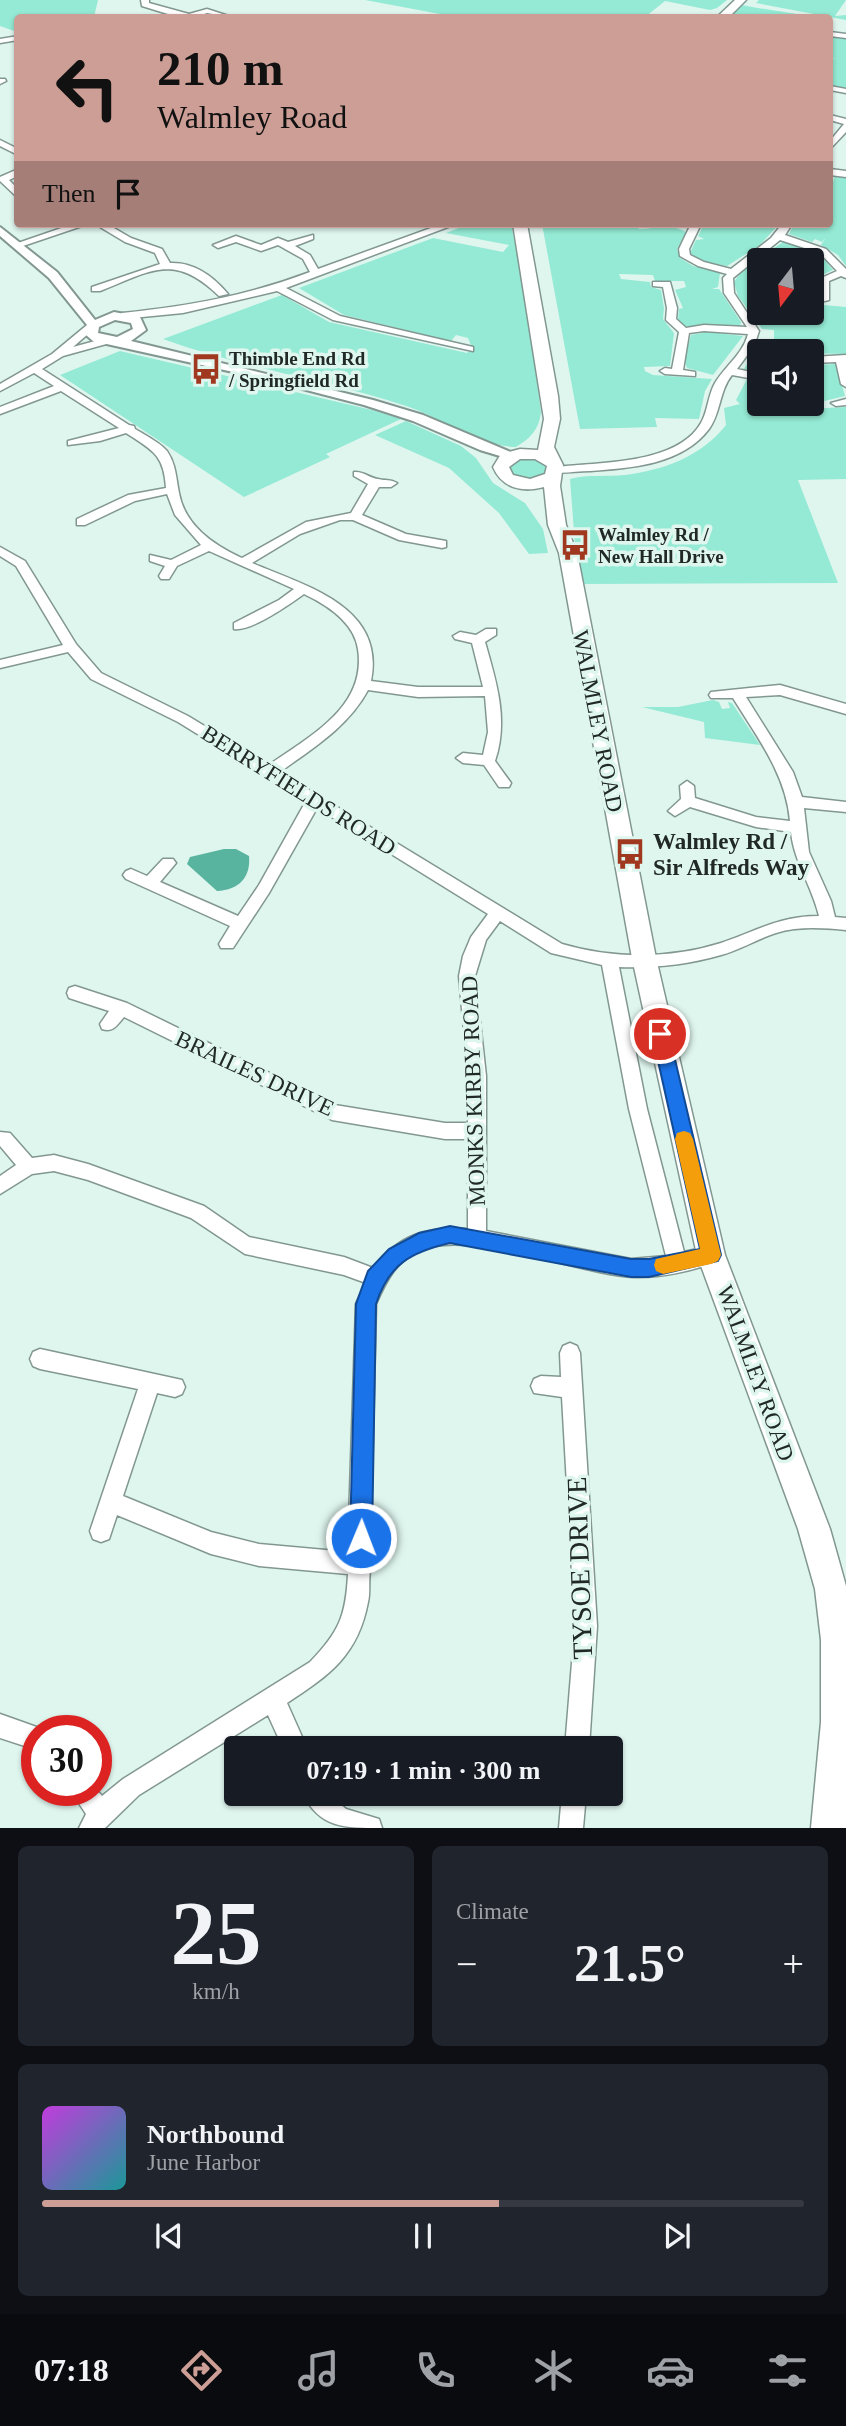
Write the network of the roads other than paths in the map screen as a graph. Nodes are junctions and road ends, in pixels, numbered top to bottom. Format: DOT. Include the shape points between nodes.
graph roads {
  1 [pos="741,0"];
  2 [pos="145,2"];
  3 [pos="134,9"];
  4 [pos="178,14"];
  5 [pos="196,14"];
  6 [pos="218,14"];
  7 [pos="725,14"];
  8 [pos="846,124"];
  9 [pos="833,142"];
  10 [pos="14,174"];
  11 [pos="14,191"];
  12 [pos="70,228"];
  13 [pos="107,228"];
  14 [pos="440,228"];
  15 [pos="521,228"];
  16 [pos="694,228"];
  17 [pos="784,228"];
  18 [pos="0,230"];
  19 [pos="779,236"];
  20 [pos="310,237"];
  21 [pos="20,244"];
  22 [pos="218,245"];
  23 [pos="287,246"];
  24 [pos="166,265"];
  25 [pos="732,272"];
  26 [pos="316,274"];
  27 [pos="844,274"];
  28 [pos="224,275"];
  29 [pos="210,278"];
  30 [pos="824,279"];
  31 [pos="86,282"];
  32 [pos="679,284"];
  33 [pos="279,288"];
  34 [pos="70,294"];
  35 [pos="223,294"];
  36 [pos="183,310"];
  37 [pos="118,316"];
  38 [pos="92,326"];
  39 [pos="140,329"];
  40 [pos="684,331"];
  41 [pos="754,331"];
  42 [pos="110,341"];
  43 [pos="462,344"];
  44 [pos="56,356"];
  45 [pos="185,356"];
  46 [pos="843,358"];
  47 [pos="824,359"];
  48 [pos="35,369"];
  49 [pos="730,371"];
  50 [pos="691,374"];
  51 [pos="747,374"];
  52 [pos="846,384"];
  53 [pos="63,386"];
  54 [pos="0,388"];
  55 [pos="0,411"];
  56 [pos="130,428"];
  57 [pos="549,434"];
  58 [pos="465,439"];
  59 [pos="70,443"];
  60 [pos="517,455"];
  61 [pos="553,468"];
  62 [pos="358,474"];
  63 [pos="503,475"];
  64 [pos="375,482"];
  65 [pos="391,483"];
  66 [pos="520,484"];
  67 [pos="172,490"];
  68 [pos="355,516"];
  69 [pos="81,522"];
  70 [pos="558,525"];
  71 [pos="209,546"];
  72 [pos="0,551"];
  73 [pos="452,554"];
  74 [pos="154,558"];
  75 [pos="243,563"];
  76 [pos="302,590"];
  77 [pos="235,626"];
  78 [pos="460,636"];
  79 [pos="71,647"];
  80 [pos="0,664"];
  81 [pos="364,685"];
  82 [pos="491,691"];
  83 [pos="737,693"];
  84 [pos="716,695"];
  85 [pos="846,709"];
  86 [pos="463,758"];
  87 [pos="488,761"];
  88 [pos="270,772"];
  89 [pos="503,783"];
  90 [pos="687,794"];
  91 [pos="314,800"];
  92 [pos="796,802"];
  93 [pos="846,807"];
  94 [pos="675,811"];
  95 [pos="797,827"];
  96 [pos="168,863"];
  97 [pos="131,875"];
  98 [pos="150,883"];
  99 [pos="498,912"];
  100 [pos="828,922"];
  101 [pos="241,924"];
  102 [pos="846,924"];
  103 [pos="227,944"];
  104 [pos="644,958"];
  105 [pos="609,959"];
  106 [pos="75,993"];
  107 [pos="121,1008"];
  108 [pos="108,1024"];
  109 [pos="478,1131"];
  110 [pos="4,1138"];
  111 [pos="28,1166"];
  112 [pos="0,1186"];
  113 [pos="477,1238"];
  114 [pos="711,1255"];
  115 [pos="677,1263"];
  116 [pos="375,1277"];
  117 [pos="570,1353"];
  118 [pos="40,1359"];
  119 [pos="151,1382"];
  120 [pos="541,1386"];
  121 [pos="175,1387"];
  122 [pos="572,1388"];
  123 [pos="111,1502"];
  124 [pos="814,1529"];
  125 [pos="102,1531"];
  126 [pos="361,1564"];
  127 [pos="846,1594"];
  128 [pos="273,1699"];
  129 [pos="842,1723"];
  130 [pos="0,1726"];
  131 [pos="21,1733"];
  132 [pos="290,1736"];
  133 [pos="578,1736"];
  134 [pos="323,1806"];
  135 [pos="573,1806"];
  136 [pos="96,1820"];
  137 [pos="370,1828"];
  138 [pos="571,1828"];
  139 [pos="829,1828"];
  1 -- 7 [label="main road"];
  2 -- 3 [label="street"];
  2 -- 4 [label="street"];
  5 -- 6 [label="street"];
  8 -- 9 [label="street"];
  10 -- 11 [label="street" via="3,179"];
  12 -- 21 [label="street"];
  13 -- 24 [label="street" via="159,251"];
  14 -- 26 [label="street"];
  15 -- 57 [label="main road, WALMLEY ROAD" via="550,396"];
  16 -- 25 [label="street" via="685,256"];
  17 -- 19 [label="street"];
  18 -- 21 [label="street"];
  19 -- 25 [label="street"];
  19 -- 27 [label="street" via="823,251"];
  20 -- 23 [label="street"];
  21 -- 34 [label="street"];
  22 -- 23 [label="street" via="236,239 261,248 278,241"];
  23 -- 26 [label="street" via="307,257"];
  24 -- 29 [label="street" via="187,266"];
  24 -- 31 [label="street" via="100,292"];
  25 -- 41 [label="street" via="726,286"];
  26 -- 33 [label="street"];
  27 -- 30 [label="street"];
  28 -- 29 [label="street"];
  29 -- 35 [label="street"];
  32 -- 40 [label="street" via="661,284 672,308 671,320"];
  33 -- 36 [label="street"];
  33 -- 43 [label="street" via="337,318"];
  34 -- 37 [label="street"];
  34 -- 38 [label="street"];
  36 -- 37 [label="street"];
  36 -- 39 [label="street"];
  37 -- 38 [label="street"];
  37 -- 39 [label="street" via="136,320"];
  38 -- 42 [label="street" via="92,335"];
  38 -- 44 [label="street"];
  39 -- 42 [label="street" via="127,339"];
  39 -- 45 [label="street"];
  40 -- 41 [label="street"];
  40 -- 50 [label="street" via="671,372"];
  41 -- 49 [label="street" via="752,344"];
  42 -- 44 [label="street"];
  42 -- 45 [label="street"];
  44 -- 48 [label="street"];
  45 -- 58 [label="street" via="376,404"];
  46 -- 47 [label="street"];
  46 -- 52 [label="street"];
  48 -- 53 [label="street"];
  48 -- 54 [label="street"];
  49 -- 51 [label="street"];
  49 -- 61 [label="street" via="703,428 679,447 618,465"];
  53 -- 55 [label="street"];
  53 -- 56 [label="street"];
  56 -- 59 [label="street"];
  56 -- 67 [label="street" via="171,464"];
  57 -- 60 [label="main road"];
  57 -- 61 [label="main road, WALMLEY ROAD" via="546,447"];
  58 -- 60 [label="street"];
  58 -- 63 [label="street"];
  60 -- 61 [label="main road"];
  60 -- 63 [label="main road" via="503,462"];
  61 -- 66 [label="main road" via="538,484"];
  61 -- 70 [label="main road, WALMLEY ROAD"];
  62 -- 64 [label="street"];
  63 -- 66 [label="main road"];
  64 -- 65 [label="street"];
  64 -- 68 [label="street"];
  66 -- 70 [label="main road"];
  67 -- 69 [label="street" via="132,498 101,520"];
  67 -- 71 [label="street" via="183,518"];
  68 -- 73 [label="street" via="403,537 444,538"];
  68 -- 75 [label="street" via="312,524"];
  70 -- 104 [label="main road, WALMLEY ROAD" via="568,553"];
  71 -- 74 [label="street" via="168,570"];
  71 -- 75 [label="street"];
  72 -- 79 [label="street, BERRYFIELDS ROAD" via="21,564"];
  75 -- 76 [label="street"];
  76 -- 77 [label="street"];
  76 -- 81 [label="street" via="328,601 356,628 368,657"];
  78 -- 82 [label="street" via="484,636"];
  79 -- 80 [label="street"];
  79 -- 88 [label="street, BERRYFIELDS ROAD" via="96,676 183,719"];
  81 -- 82 [label="street" via="418,692"];
  81 -- 88 [label="street" via="340,719"];
  82 -- 87 [label="street" via="496,733"];
  83 -- 84 [label="street"];
  83 -- 85 [label="street" via="793,692"];
  83 -- 92 [label="street" via="774,749"];
  86 -- 87 [label="street"];
  87 -- 89 [label="street"];
  88 -- 91 [label="street, BERRYFIELDS ROAD"];
  90 -- 94 [label="street"];
  90 -- 95 [label="street" via="747,820"];
  91 -- 99 [label="street, BERRYFIELDS ROAD"];
  91 -- 101 [label="street"];
  92 -- 93 [label="street"];
  92 -- 95 [label="street"];
  95 -- 100 [label="street" via="801,852"];
  96 -- 98 [label="street"];
  97 -- 98 [label="street"];
  98 -- 101 [label="street"];
  99 -- 105 [label="street, BERRYFIELDS ROAD" via="557,948"];
  99 -- 109 [label="street, MONKS KIRBY ROAD" via="479,937 467,976"];
  100 -- 102 [label="street, BERRYFIELDS ROAD"];
  100 -- 104 [label="street, BERRYFIELDS ROAD" via="784,924 718,950"];
  101 -- 103 [label="street"];
  104 -- 105 [label="street, BERRYFIELDS ROAD"];
  104 -- 114 [label="main road, WALMLEY ROAD"];
  105 -- 115 [label="street" via="638,1109"];
  106 -- 107 [label="street, BRAILES DRIVE"];
  107 -- 108 [label="street"];
  107 -- 109 [label="street, BRAILES DRIVE" via="332,1112 445,1131"];
  109 -- 113 [label="street, MONKS KIRBY ROAD"];
  110 -- 111 [label="street"];
  111 -- 112 [label="street"];
  111 -- 116 [label="street" via="54,1163 88,1172 197,1212 245,1245"];
  113 -- 115 [label="street" via="631,1268"];
  113 -- 116 [label="street" via="450,1235 419,1241 396,1255"];
  114 -- 115 [label="street"];
  114 -- 124 [label="main road, WALMLEY ROAD"];
  116 -- 126 [label="street" via="366,1304"];
  117 -- 122 [label="street, TYSOE DRIVE"];
  118 -- 119 [label="street"];
  119 -- 121 [label="street"];
  119 -- 123 [label="street"];
  120 -- 122 [label="street"];
  122 -- 133 [label="street, TYSOE DRIVE" via="586,1626"];
  123 -- 125 [label="street"];
  123 -- 126 [label="street" via="211,1543 247,1552"];
  124 -- 127 [label="street, WALMLEY ROAD"];
  124 -- 129 [label="main road, WALMLEY ROAD" via="831,1589"];
  126 -- 128 [label="street" via="352,1625 339,1648 318,1670"];
  128 -- 132 [label="street"];
  128 -- 136 [label="street" via="131,1787"];
  129 -- 139 [label="main road"];
  130 -- 131 [label="street"];
  134 -- 137 [label="street" via="339,1820"];
  135 -- 138 [label="street"];
}
